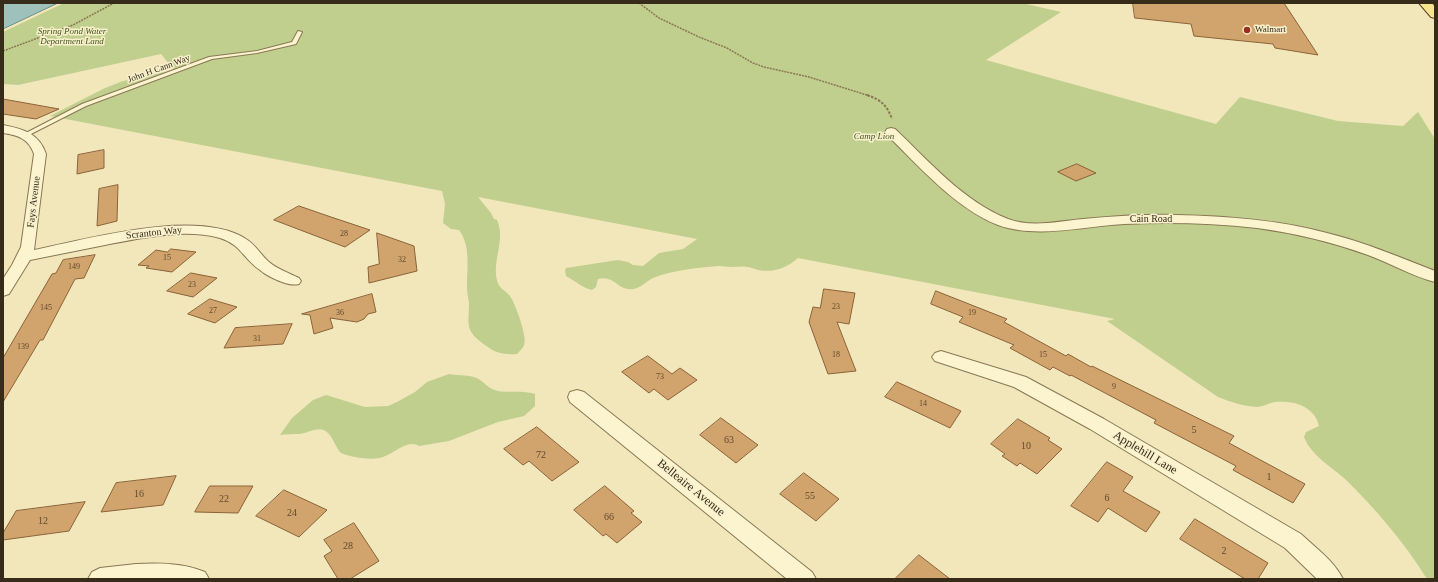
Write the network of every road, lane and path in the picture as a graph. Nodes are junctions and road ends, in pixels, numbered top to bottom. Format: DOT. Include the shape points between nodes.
graph roads {
  1 [pos="114,3"];
  2 [pos="639,3"];
  3 [pos="1425,3"];
  4 [pos="1435,14"];
  5 [pos="300,32"];
  6 [pos="3,51"];
  7 [pos="3,129"];
  8 [pos="892,132"];
  9 [pos="25,135"];
  10 [pos="25,256"];
  11 [pos="1435,276"];
  12 [pos="293,281"];
  13 [pos="3,291"];
  14 [pos="941,357"];
  15 [pos="577,397"];
  16 [pos="100,579"];
  17 [pos="197,579"];
  18 [pos="804,579"];
  19 [pos="1331,579"];
  1 -- 6 [label="path" via="73,25"];
  2 -- 8 [label="path" via="665,21 727,48 753,63 879,99 888,108 892,119"];
  3 -- 4 [label="main road"];
  5 -- 9 [label="lane, John H Cann Way" via="294,43 257,52 211,58 84,105"];
  7 -- 9 [label="street"];
  8 -- 11 [label="street, Cain Road" via="958,195 988,216 1017,226 1177,219 1257,224 1323,236 1374,252"];
  9 -- 10 [label="street, Fays Avenue" via="34,140 40,154"];
  10 -- 12 [label="street, Scranton Way" via="165,230 206,231 241,242 265,267"];
  10 -- 13 [label="street, Fays Avenue"];
  14 -- 19 [label="street, Applehill Lane" via="1020,382 1097,424 1293,541"];
  15 -- 18 [label="street, Belleaire Avenue"];
  16 -- 17 [label="street" via="157,573 184,575"];
}
